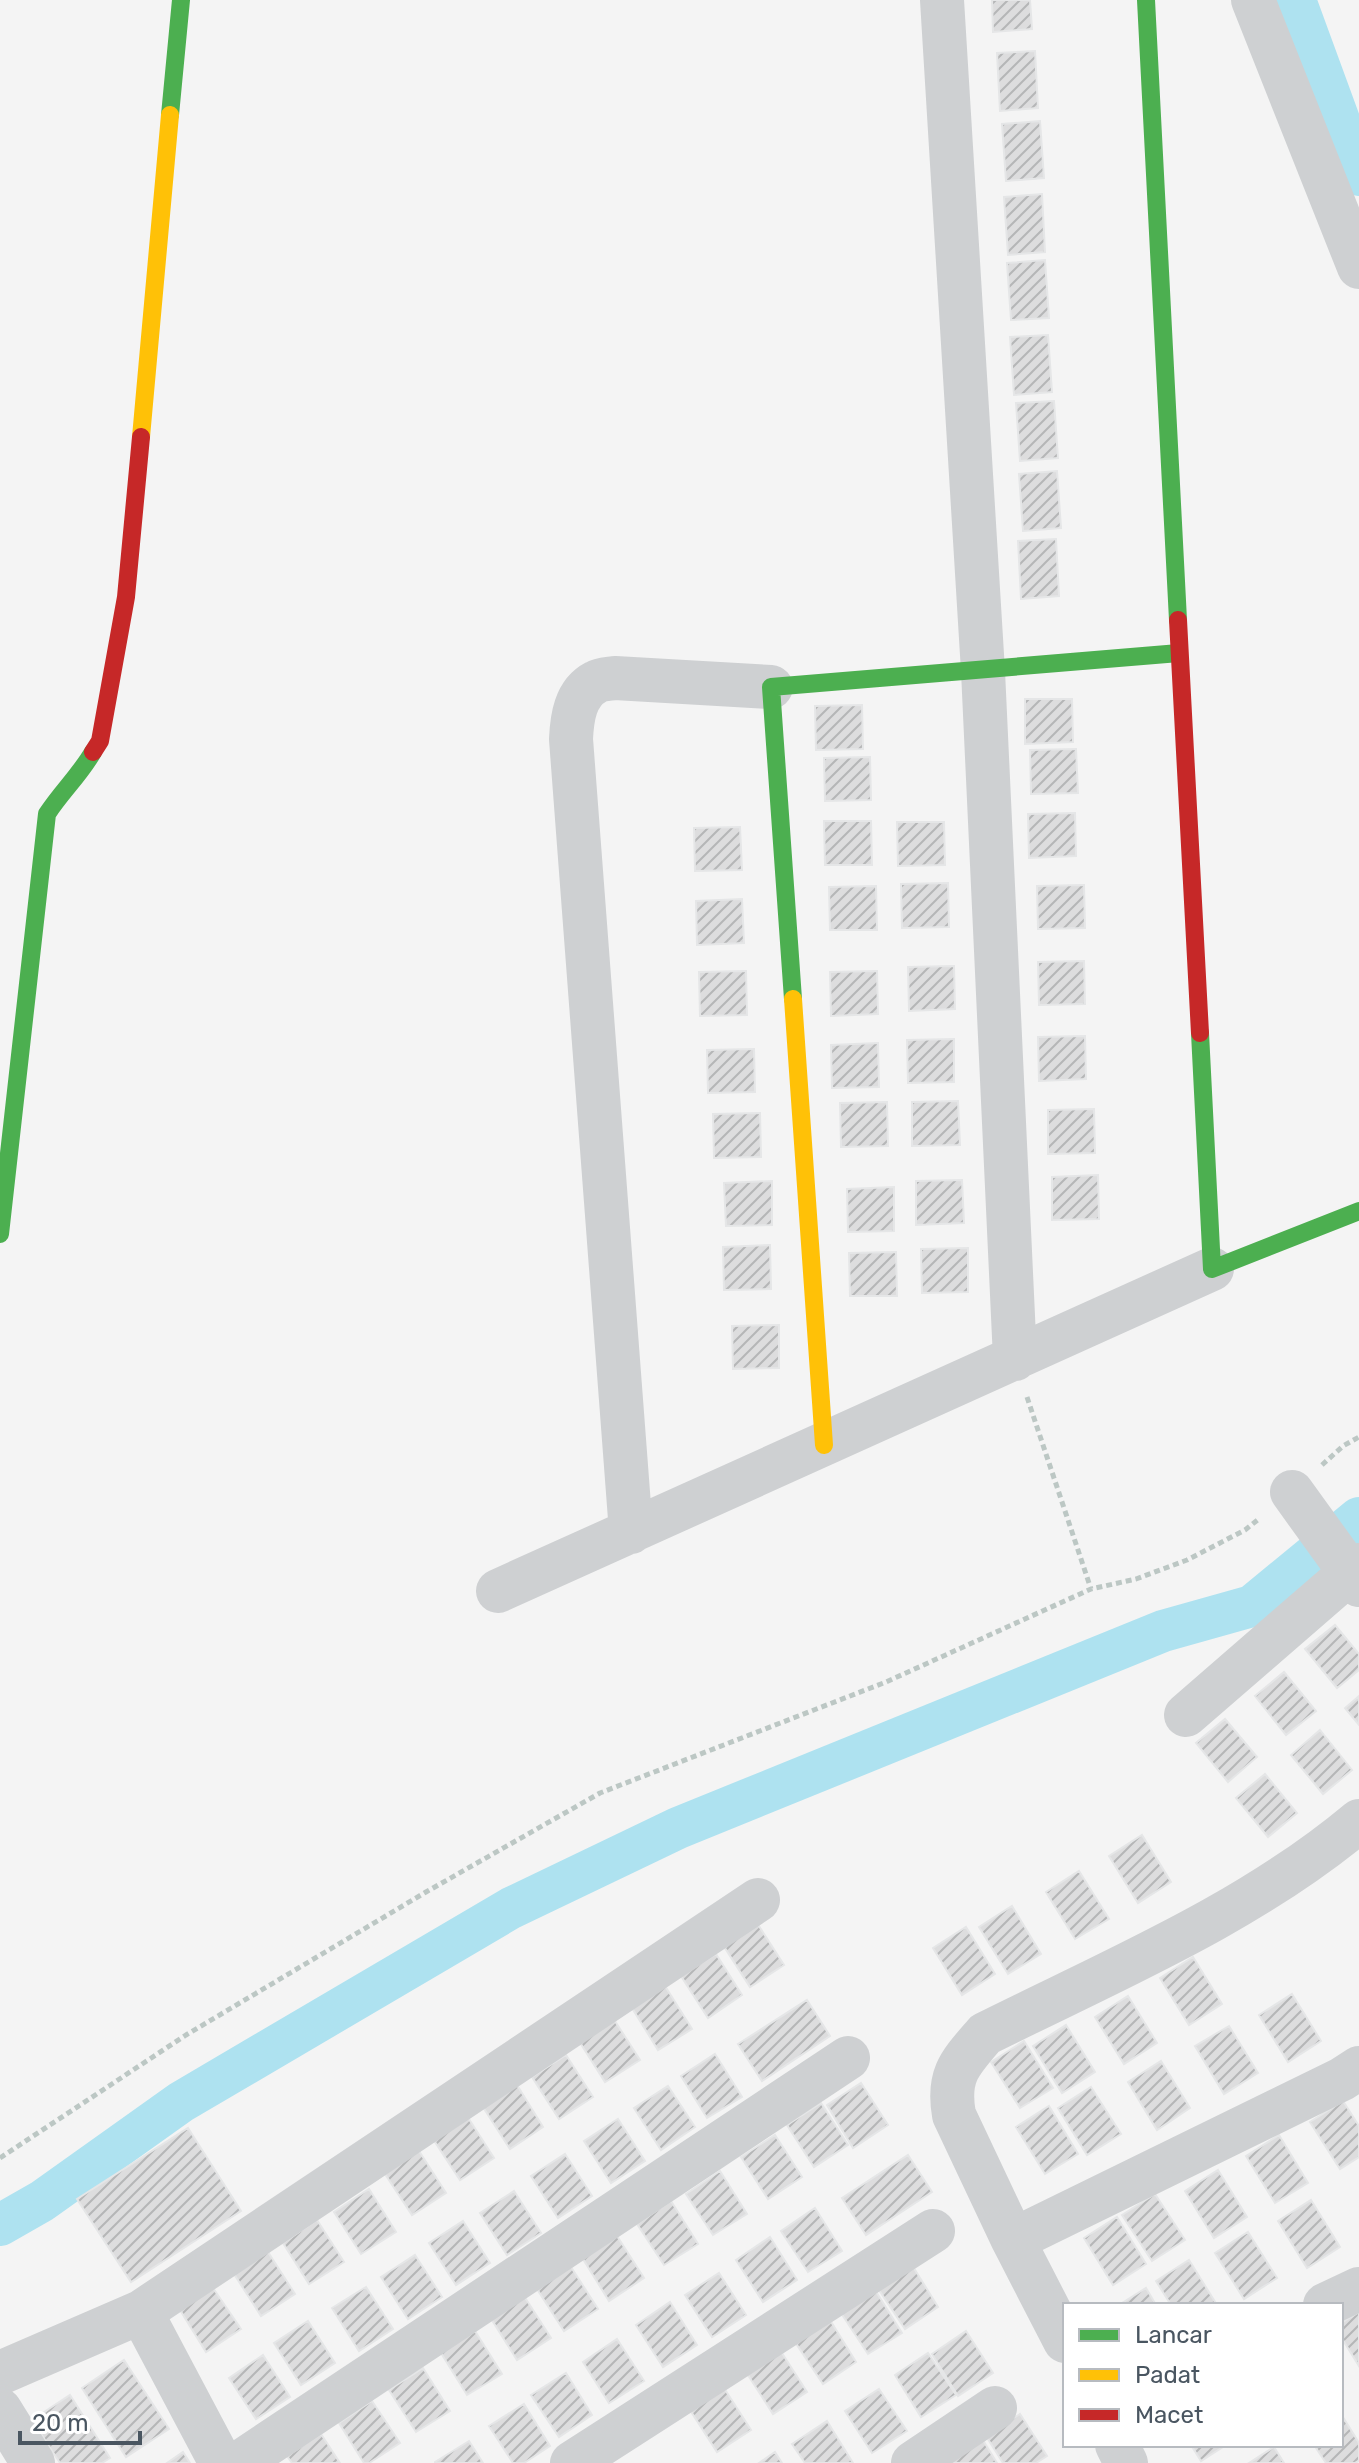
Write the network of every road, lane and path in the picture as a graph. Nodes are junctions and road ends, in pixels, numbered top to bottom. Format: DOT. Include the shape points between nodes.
graph roads {
  1 [pos="181,0"];
  2 [pos="942,0"];
  3 [pos="1146,0"];
  4 [pos="1253,0"];
  5 [pos="1359,267"];
  6 [pos="1179,653"];
  7 [pos="983,671"];
  8 [pos="771,687"];
  9 [pos="1359,1211"];
  10 [pos="0,1234"];
  11 [pos="1212,1269"];
  12 [pos="1015,1359"];
  13 [pos="1359,1437"];
  14 [pos="824,1445"];
  15 [pos="1299,1501"];
  16 [pos="631,1532"];
  17 [pos="1352,1570"];
  18 [pos="1091,1589"];
  19 [pos="498,1591"];
  20 [pos="1186,1715"];
  21 [pos="1359,1821"];
  22 [pos="758,1900"];
  23 [pos="848,2058"];
  24 [pos="1359,2068"];
  25 [pos="0,2158"];
  26 [pos="933,2231"];
  27 [pos="1013,2240"];
  28 [pos="1359,2289"];
  29 [pos="1329,2303"];
  30 [pos="141,2312"];
  31 [pos="1063,2337"];
  32 [pos="0,2373"];
  33 [pos="995,2408"];
  34 [pos="0,2410"];
  35 [pos="19,2457"];
  36 [pos="221,2463"];
  37 [pos="239,2463"];
  38 [pos="572,2463"];
  39 [pos="913,2463"];
  1 -- 10 [label="street" via="126,597 100,741 47,814"];
  2 -- 7 [label="street"];
  3 -- 6 [label="street"];
  4 -- 5 [label="street"];
  6 -- 7 [label="street"];
  6 -- 11 [label="street"];
  7 -- 8 [label="street"];
  7 -- 12 [label="street"];
  8 -- 14 [label="street"];
  8 -- 16 [label="street" via="615,678 596,681 572,713"];
  9 -- 11 [label="street"];
  11 -- 12 [label="street"];
  12 -- 14 [label="street"];
  12 -- 18 [label="path"];
  13 -- 15 [label="path" via="1343,1446"];
  14 -- 16 [label="street"];
  15 -- 17 [label="street"];
  15 -- 18 [label="path" via="1207,1551 1136,1579"];
  16 -- 19 [label="street"];
  17 -- 20 [label="street"];
  18 -- 25 [label="path" via="886,1682 600,1793 186,2035"];
  21 -- 27 [label="street" via="1271,1887 985,2034 963,2059 950,2095 954,2115"];
  22 -- 30 [label="street"];
  23 -- 37 [label="street"];
  24 -- 27 [label="street"];
  26 -- 38 [label="street"];
  27 -- 31 [label="street"];
  28 -- 29 [label="street"];
  30 -- 32 [label="street"];
  30 -- 36 [label="street"];
  33 -- 39 [label="street"];
  34 -- 35 [label="street"];
}
